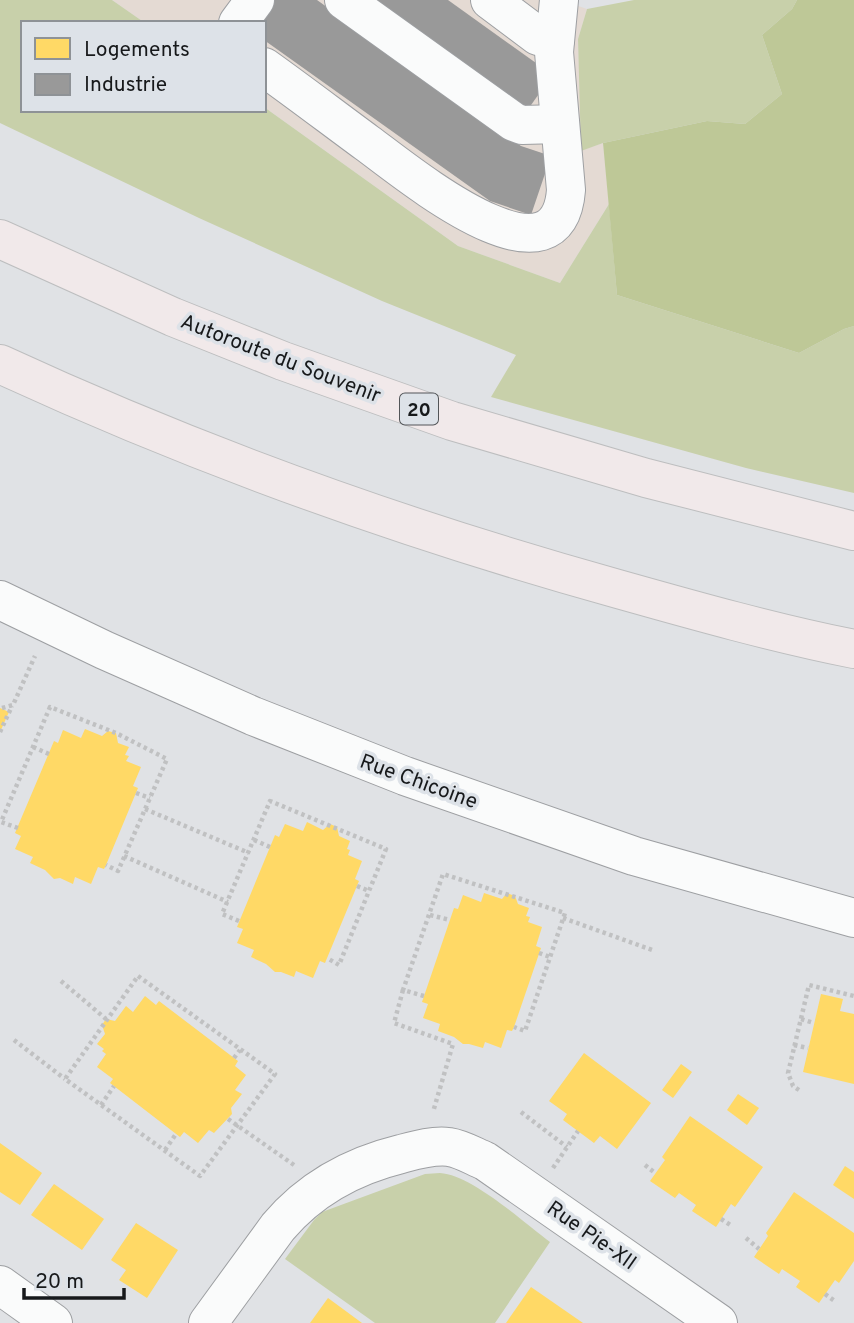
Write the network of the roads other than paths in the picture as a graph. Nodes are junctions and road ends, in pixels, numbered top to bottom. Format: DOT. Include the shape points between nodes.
graph roads {
  1 [pos="255,0"];
  2 [pos="344,0"];
  3 [pos="490,0"];
  4 [pos="559,0"];
  5 [pos="239,21"];
  6 [pos="555,40"];
  7 [pos="266,67"];
  8 [pos="560,124"];
  9 [pos="0,239"];
  10 [pos="0,364"];
  11 [pos="854,531"];
  12 [pos="0,600"];
  13 [pos="854,649"];
  14 [pos="854,918"];
  15 [pos="0,1285"];
  16 [pos="695,1317"];
  17 [pos="53,1323"];
  18 [pos="208,1323"];
  1 -- 5 [label="street"];
  2 -- 8 [label="street" via="514,122"];
  3 -- 6 [label="street" via="538,36"];
  4 -- 6 [label="street"];
  6 -- 8 [label="street"];
  7 -- 8 [label="street" via="460,210 525,234 556,222 564,208"];
  9 -- 11 [label="highway, Autoroute du Souvenir / 20" via="173,317 428,412 632,474"];
  10 -- 13 [label="highway" via="225,459 416,529 667,603"];
  12 -- 14 [label="street, Rue Chicoine" via="253,716 405,776 634,856"];
  15 -- 17 [label="street"];
  16 -- 18 [label="street, Rue Pie-XII" via="485,1161 449,1147 414,1150 362,1165 322,1186 290,1213"];
}
